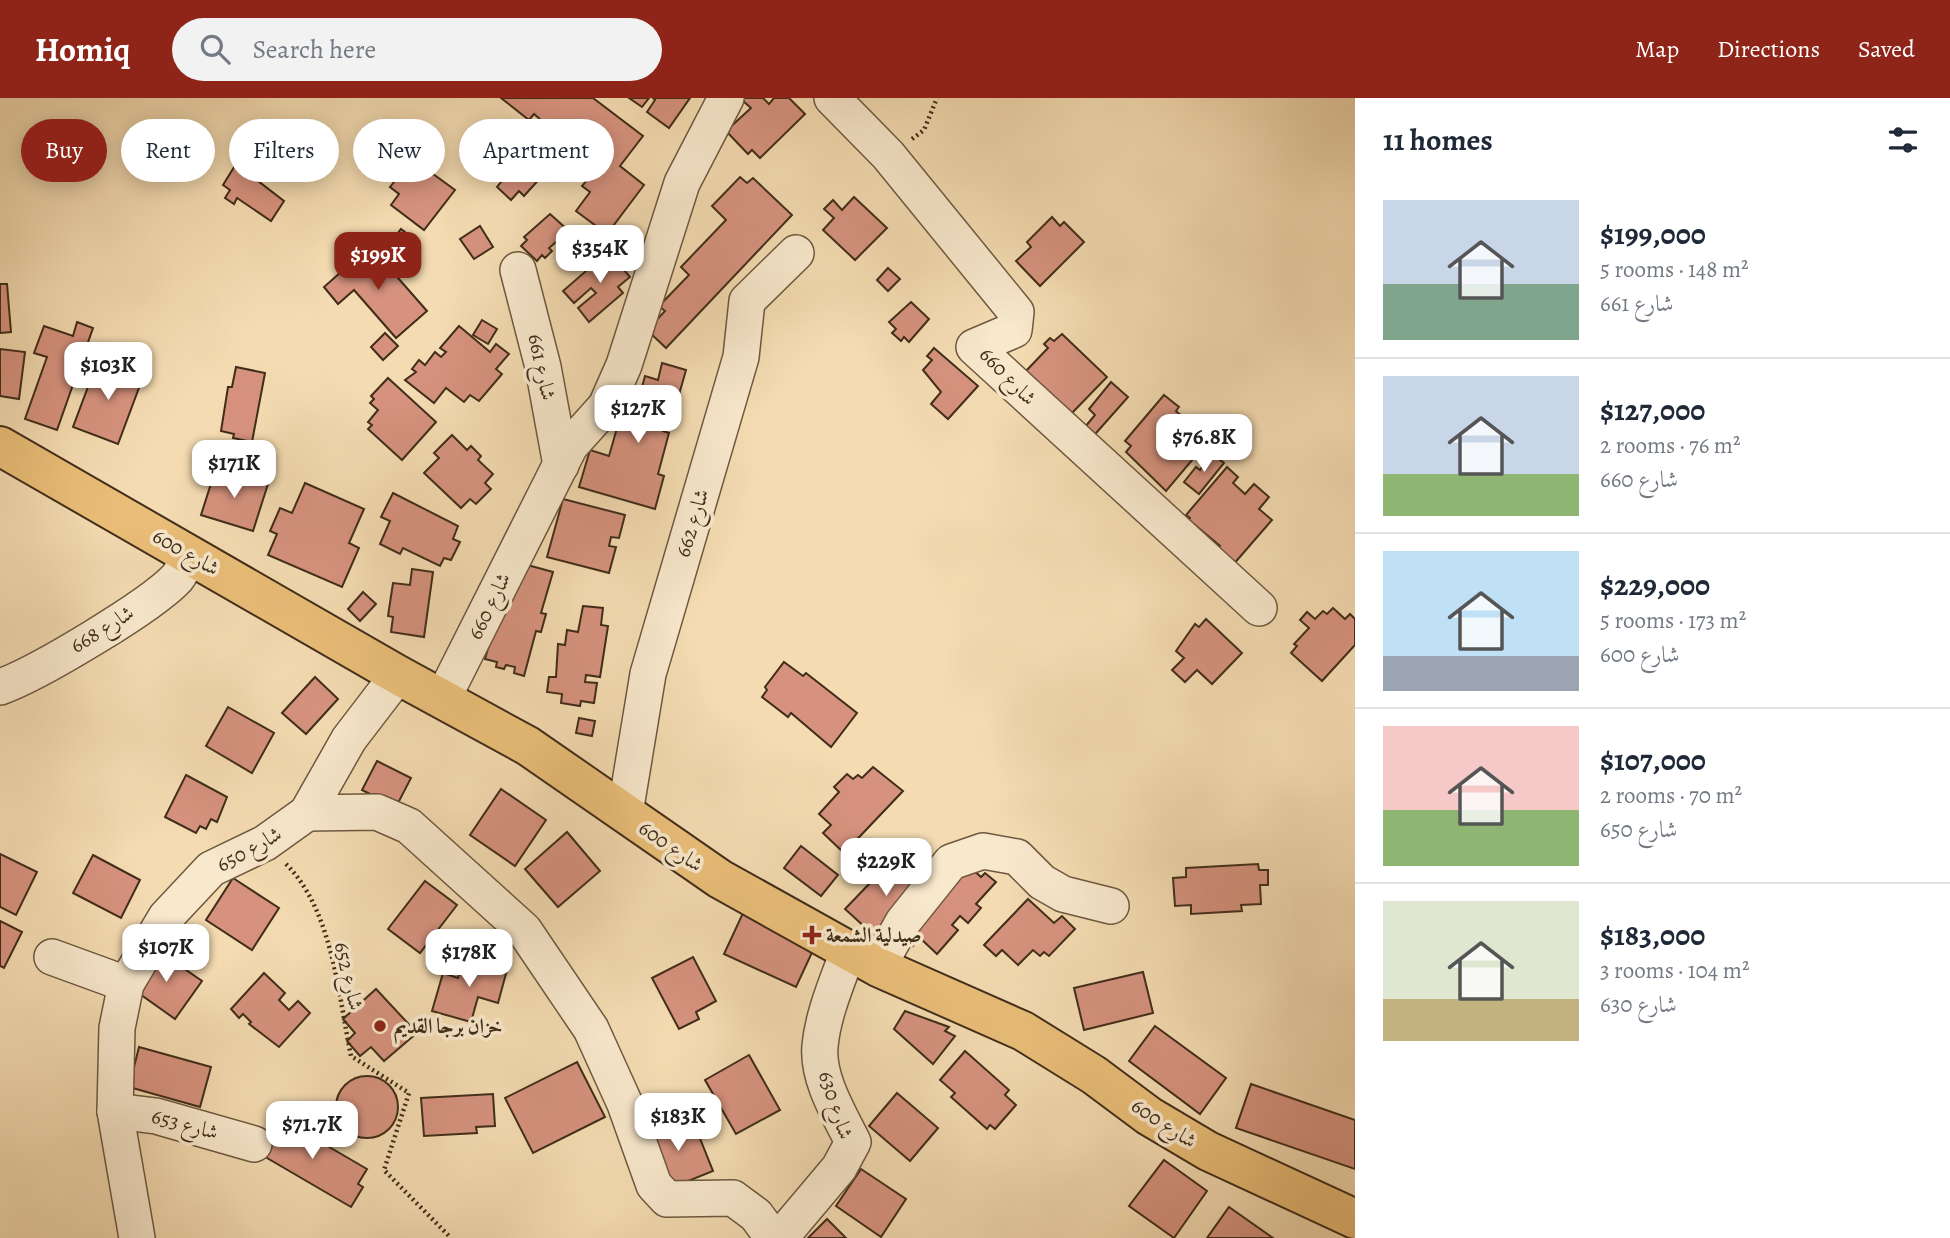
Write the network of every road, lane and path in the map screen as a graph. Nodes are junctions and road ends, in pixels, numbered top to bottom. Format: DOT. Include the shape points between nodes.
graph roads {
  1 [pos="726,98"];
  2 [pos="832,98"];
  3 [pos="937,98"];
  4 [pos="888,156"];
  5 [pos="796,253"];
  6 [pos="518,270"];
  7 [pos="0,446"];
  8 [pos="561,465"];
  9 [pos="189,554"];
  10 [pos="1259,608"];
  11 [pos="398,675"];
  12 [pos="0,687"];
  13 [pos="443,698"];
  14 [pos="307,813"];
  15 [pos="625,813"];
  16 [pos="265,843"];
  17 [pos="1111,906"];
  18 [pos="52,957"];
  19 [pos="863,960"];
  20 [pos="126,984"];
  21 [pos="115,1111"];
  22 [pos="254,1144"];
  23 [pos="1355,1219"];
  24 [pos="136,1238"];
  25 [pos="451,1238"];
  26 [pos="773,1238"];
  27 [pos="780,1238"];
  1 -- 8 [label="street, شارع 660" via="682,183 619,378 606,406 579,434"];
  2 -- 4 [label="street, شارع 660"];
  3 -- 4 [label="path" via="924,130"];
  4 -- 10 [label="street, شارع 660" via="1016,312 1014,330 974,347"];
  5 -- 15 [label="street, شارع 662" via="747,301 741,357 648,674"];
  6 -- 8 [label="street, شارع 661" via="543,367"];
  7 -- 9 [label="main road, شارع 600"];
  8 -- 13 [label="street, شارع 660"];
  9 -- 11 [label="main road, شارع 600"];
  9 -- 12 [label="street, شارع 668" via="177,577 142,605"];
  11 -- 13 [label="main road, شارع 600"];
  11 -- 14 [label="street, شارع 650" via="349,739"];
  13 -- 15 [label="main road, شارع 600" via="527,746"];
  14 -- 16 [label="street, شارع 650"];
  14 -- 26 [label="street" via="377,812 409,826 461,871 524,930 591,1029 654,1185 667,1199 733,1198 756,1215"];
  15 -- 19 [label="main road, شارع 600" via="720,879"];
  16 -- 20 [label="street, شارع 650" via="211,869 185,894"];
  16 -- 25 [label="path, شارع 652" via="296,874 316,912 351,1056 409,1093 384,1170"];
  17 -- 19 [label="street" via="1063,894 1042,882 1017,857 983,851 951,862 903,922"];
  18 -- 20 [label="street"];
  19 -- 23 [label="main road, شارع 600" via="1024,1031 1208,1151"];
  19 -- 27 [label="street, شارع 630" via="832,995 820,1047 828,1092 853,1142 839,1168"];
  20 -- 21 [label="street, شارع 650" via="117,1028"];
  21 -- 22 [label="street, شارع 653" via="156,1116"];
  21 -- 24 [label="street, شارع 650"];
}
